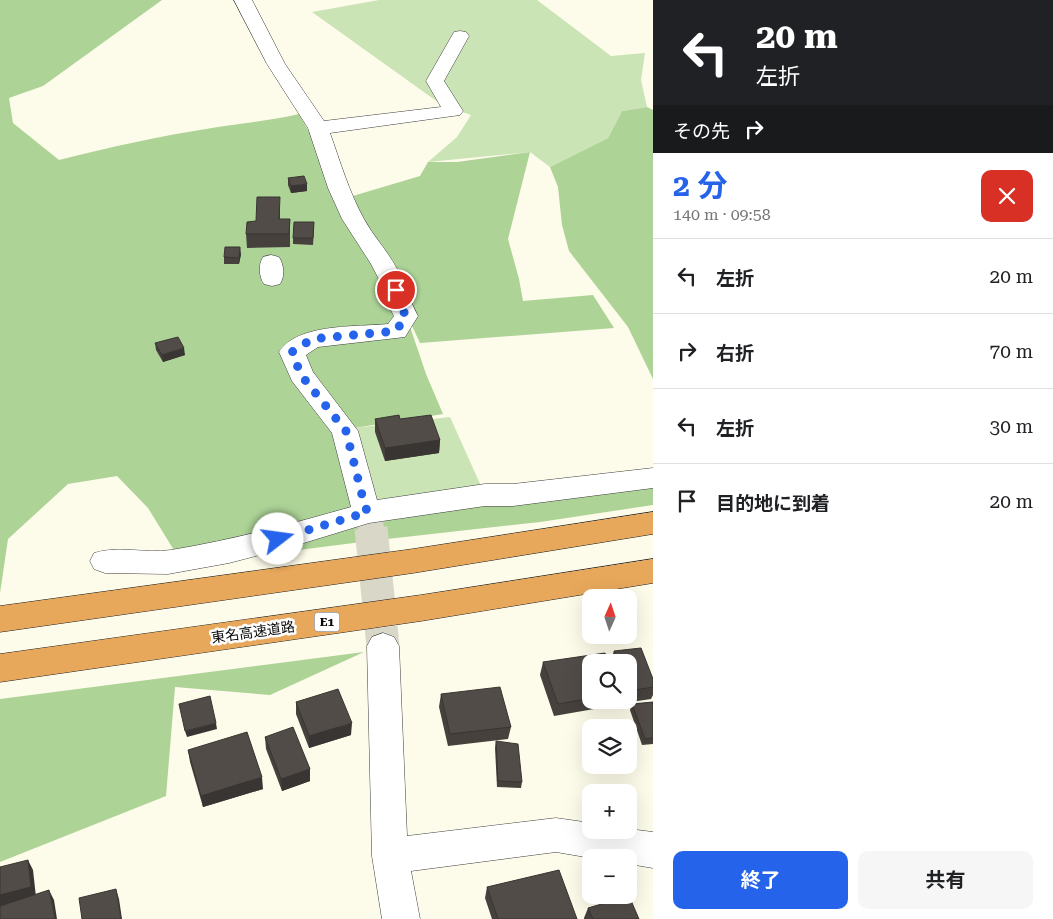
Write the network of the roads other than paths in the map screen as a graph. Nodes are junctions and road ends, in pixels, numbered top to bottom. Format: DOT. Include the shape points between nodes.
graph roads {
  1 [pos="243,0"];
  2 [pos="460,36"];
  3 [pos="318,128"];
  4 [pos="653,478"];
  5 [pos="368,512"];
  6 [pos="653,523"];
  7 [pos="105,561"];
  8 [pos="653,571"];
  9 [pos="0,619"];
  10 [pos="383,646"];
  11 [pos="0,668"];
  12 [pos="653,850"];
  13 [pos="390,856"];
  14 [pos="402,919"];
  1 -- 3 [label="street" via="276,64"];
  2 -- 3 [label="street" via="435,81 453,111"];
  3 -- 5 [label="street" via="338,188 353,219 383,264 406,316 396,331 312,339 292,352 301,375 346,431"];
  4 -- 5 [label="street" via="513,495 485,495"];
  5 -- 7 [label="street" via="229,551 168,562"];
  6 -- 9 [label="highway" via="413,561"];
  8 -- 11 [label="highway, 東名高速道路 / E1"];
  10 -- 13 [label="street"];
  12 -- 13 [label="street" via="556,835"];
  13 -- 14 [label="street"];
}
